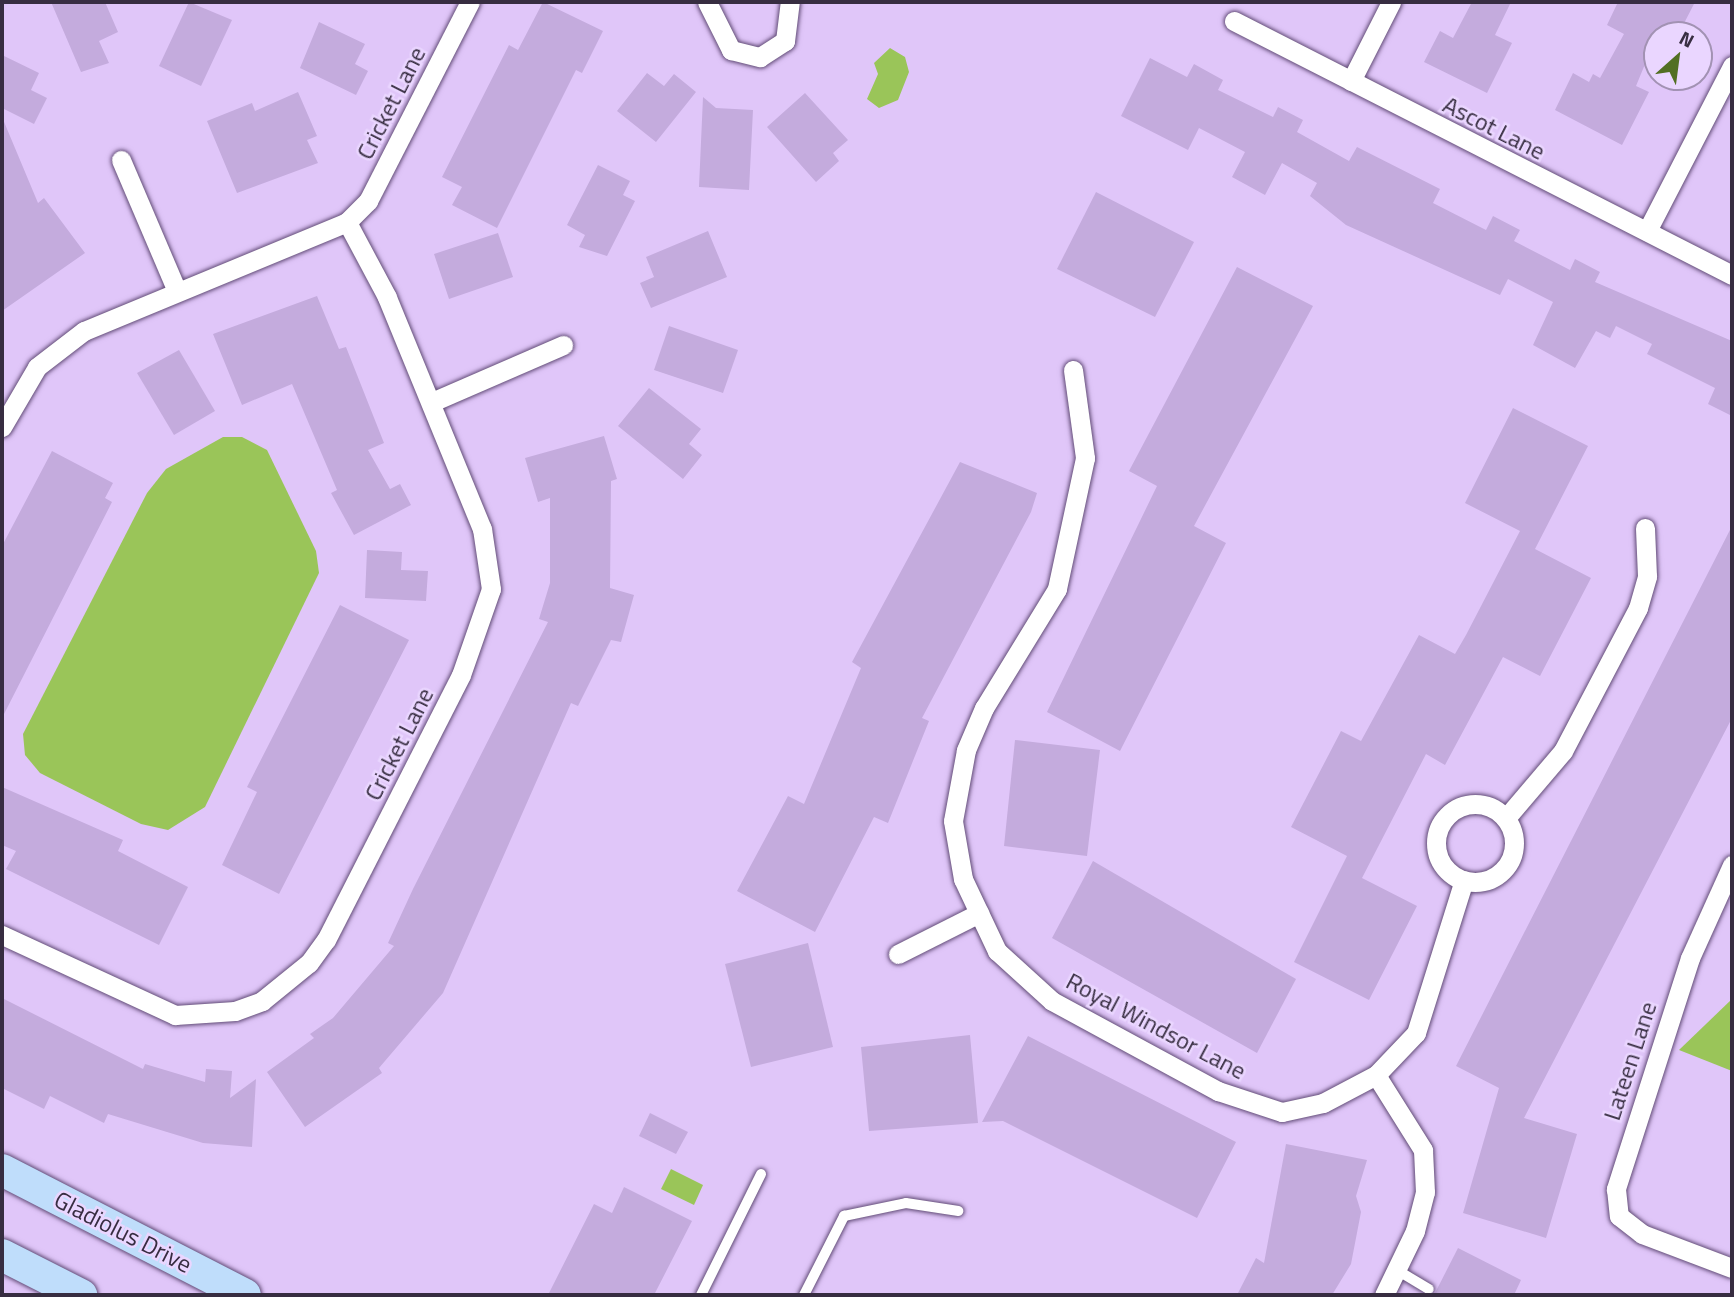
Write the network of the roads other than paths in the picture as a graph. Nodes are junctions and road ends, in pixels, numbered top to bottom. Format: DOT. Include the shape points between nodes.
graph roads {
  1 [pos="470,2"];
  2 [pos="707,2"];
  3 [pos="790,2"];
  4 [pos="1391,2"];
  5 [pos="1234,21"];
  6 [pos="1732,66"];
  7 [pos="1351,81"];
  8 [pos="121,160"];
  9 [pos="347,222"];
  10 [pos="1647,231"];
  11 [pos="1732,275"];
  12 [pos="176,289"];
  13 [pos="563,345"];
  14 [pos="1073,370"];
  15 [pos="432,402"];
  16 [pos="2,427"];
  17 [pos="1645,528"];
  18 [pos="1506,818"];
  19 [pos="1732,865"];
  20 [pos="1464,880"];
  21 [pos="979,913"];
  22 [pos="2,935"];
  23 [pos="898,954"];
  24 [pos="1376,1075"];
  25 [pos="2,1170"];
  26 [pos="761,1174"];
  27 [pos="958,1211"];
  28 [pos="2,1255"];
  29 [pos="1732,1268"];
  30 [pos="1397,1269"];
  31 [pos="1429,1289"];
  32 [pos="81,1295"];
  33 [pos="245,1295"];
  34 [pos="701,1295"];
  35 [pos="804,1295"];
  36 [pos="1384,1295"];
  1 -- 9 [label="street, Cricket Lane" via="368,201"];
  2 -- 3 [label="street" via="731,50 760,57 785,41"];
  4 -- 7 [label="street"];
  5 -- 7 [label="street, Ascot Lane"];
  6 -- 10 [label="street"];
  7 -- 10 [label="street, Ascot Lane"];
  8 -- 12 [label="street"];
  9 -- 12 [label="street, Cricket Lane"];
  9 -- 15 [label="street, Cricket Lane"];
  10 -- 11 [label="street, Ascot Lane"];
  12 -- 16 [label="street, Cricket Lane" via="60,345 37,367"];
  13 -- 15 [label="street"];
  14 -- 21 [label="street, Royal Windsor Lane" via="1085,458 1058,589 984,708 966,750 953,821 963,879"];
  15 -- 22 [label="street, Cricket Lane" via="489,558 484,622 346,902 309,963 262,1001 236,1011 175,1015"];
  17 -- 18 [label="street" via="1647,576 1638,608 1563,751"];
  18 -- 20 [label="street" via="1514,844 1507,864 1491,878"];
  18 -- 20 [label="street" via="1472,803 1448,814 1439,826 1437,853"];
  19 -- 29 [label="street, Lateen Lane" via="1690,958 1616,1189 1619,1216 1643,1234"];
  20 -- 24 [label="street, Royal Windsor Lane" via="1416,1033"];
  21 -- 23 [label="street"];
  21 -- 24 [label="street, Royal Windsor Lane" via="997,951 1052,1001 1218,1091 1282,1112 1322,1103"];
  24 -- 30 [label="street" via="1423,1150 1425,1192"];
  25 -- 33 [label="main road, Gladiolus Drive"];
  26 -- 34 [label="lane"];
  27 -- 35 [label="lane" via="906,1203 844,1216"];
  28 -- 32 [label="main road"];
  30 -- 31 [label="lane"];
  30 -- 36 [label="street"];
}
